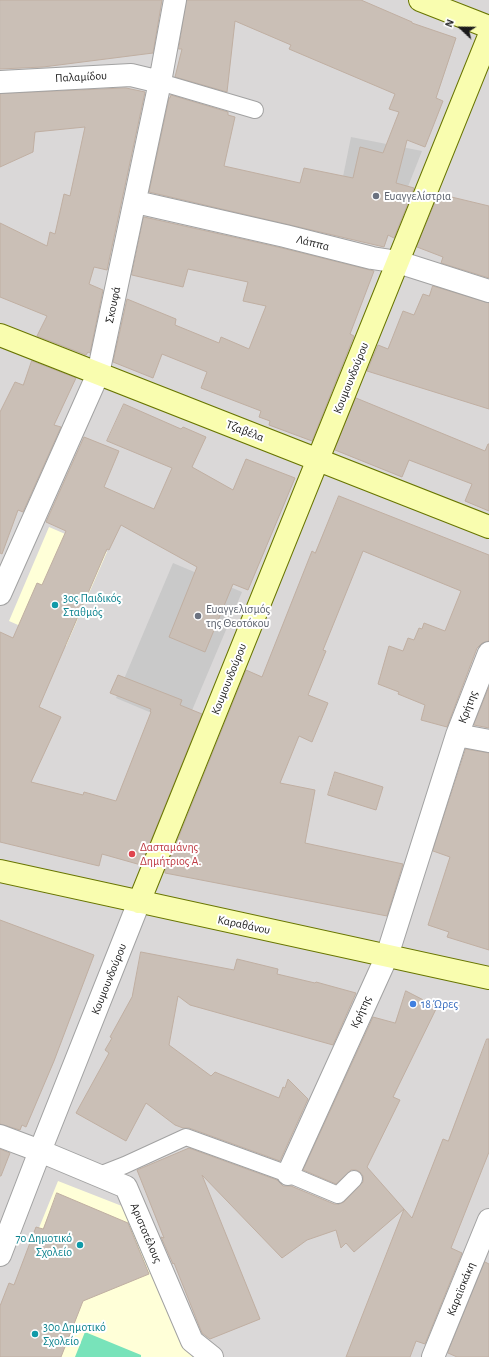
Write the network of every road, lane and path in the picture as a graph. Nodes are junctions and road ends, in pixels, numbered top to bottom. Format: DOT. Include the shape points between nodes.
graph roads {
  1 [pos="175,0"];
  2 [pos="420,0"];
  3 [pos="489,27"];
  4 [pos="489,36"];
  5 [pos="0,82"];
  6 [pos="160,82"];
  7 [pos="255,110"];
  8 [pos="136,202"];
  9 [pos="398,262"];
  10 [pos="489,291"];
  11 [pos="0,335"];
  12 [pos="98,374"];
  13 [pos="318,460"];
  14 [pos="489,527"];
  15 [pos="0,594"];
  16 [pos="489,653"];
  17 [pos="457,734"];
  18 [pos="489,741"];
  19 [pos="0,871"];
  20 [pos="139,902"];
  21 [pos="387,956"];
  22 [pos="489,978"];
  23 [pos="0,1136"];
  24 [pos="40,1151"];
  25 [pos="288,1174"];
  26 [pos="97,1176"];
  27 [pos="354,1179"];
  28 [pos="489,1220"];
  29 [pos="485,1244"];
  30 [pos="0,1255"];
  31 [pos="212,1357"];
  32 [pos="433,1357"];
  1 -- 6 [label="street, Σκουφά"];
  2 -- 3 [label="street"];
  4 -- 9 [label="street, Κουμουνδούρου"];
  5 -- 6 [label="street, Παλαμίδου" via="131,75"];
  6 -- 7 [label="lane"];
  6 -- 8 [label="street, Σκουφά"];
  8 -- 9 [label="street, Λάππα"];
  8 -- 12 [label="street, Σκουφά"];
  9 -- 10 [label="street, Λάππα"];
  9 -- 13 [label="street, Κουμουνδούρου"];
  11 -- 12 [label="street, Τζαβέλα"];
  12 -- 13 [label="street, Τζαβέλα"];
  12 -- 15 [label="street, Σκουφά"];
  13 -- 14 [label="street, Τζαβέλα"];
  13 -- 20 [label="street, Κουμουνδούρου"];
  16 -- 17 [label="street, Κρήτης"];
  17 -- 18 [label="street"];
  17 -- 21 [label="street, Κρήτης"];
  19 -- 20 [label="street, Καραθάνου"];
  20 -- 21 [label="street, Καραθάνου"];
  20 -- 24 [label="street, Κουμουνδούρου"];
  21 -- 22 [label="street, Καραθάνου"];
  21 -- 25 [label="street, Κρήτης"];
  23 -- 24 [label="street, Αριστοτέλους"];
  24 -- 26 [label="street, Αριστοτέλους"];
  24 -- 30 [label="street, Κουμουνδούρου"];
  25 -- 26 [label="lane" via="186,1138"];
  25 -- 27 [label="lane" via="338,1195"];
  26 -- 31 [label="street, Αριστοτέλους" via="126,1188 192,1341"];
  28 -- 29 [label="street, Καραϊσκάκη"];
  29 -- 32 [label="street, Καραϊσκάκη"];
}
